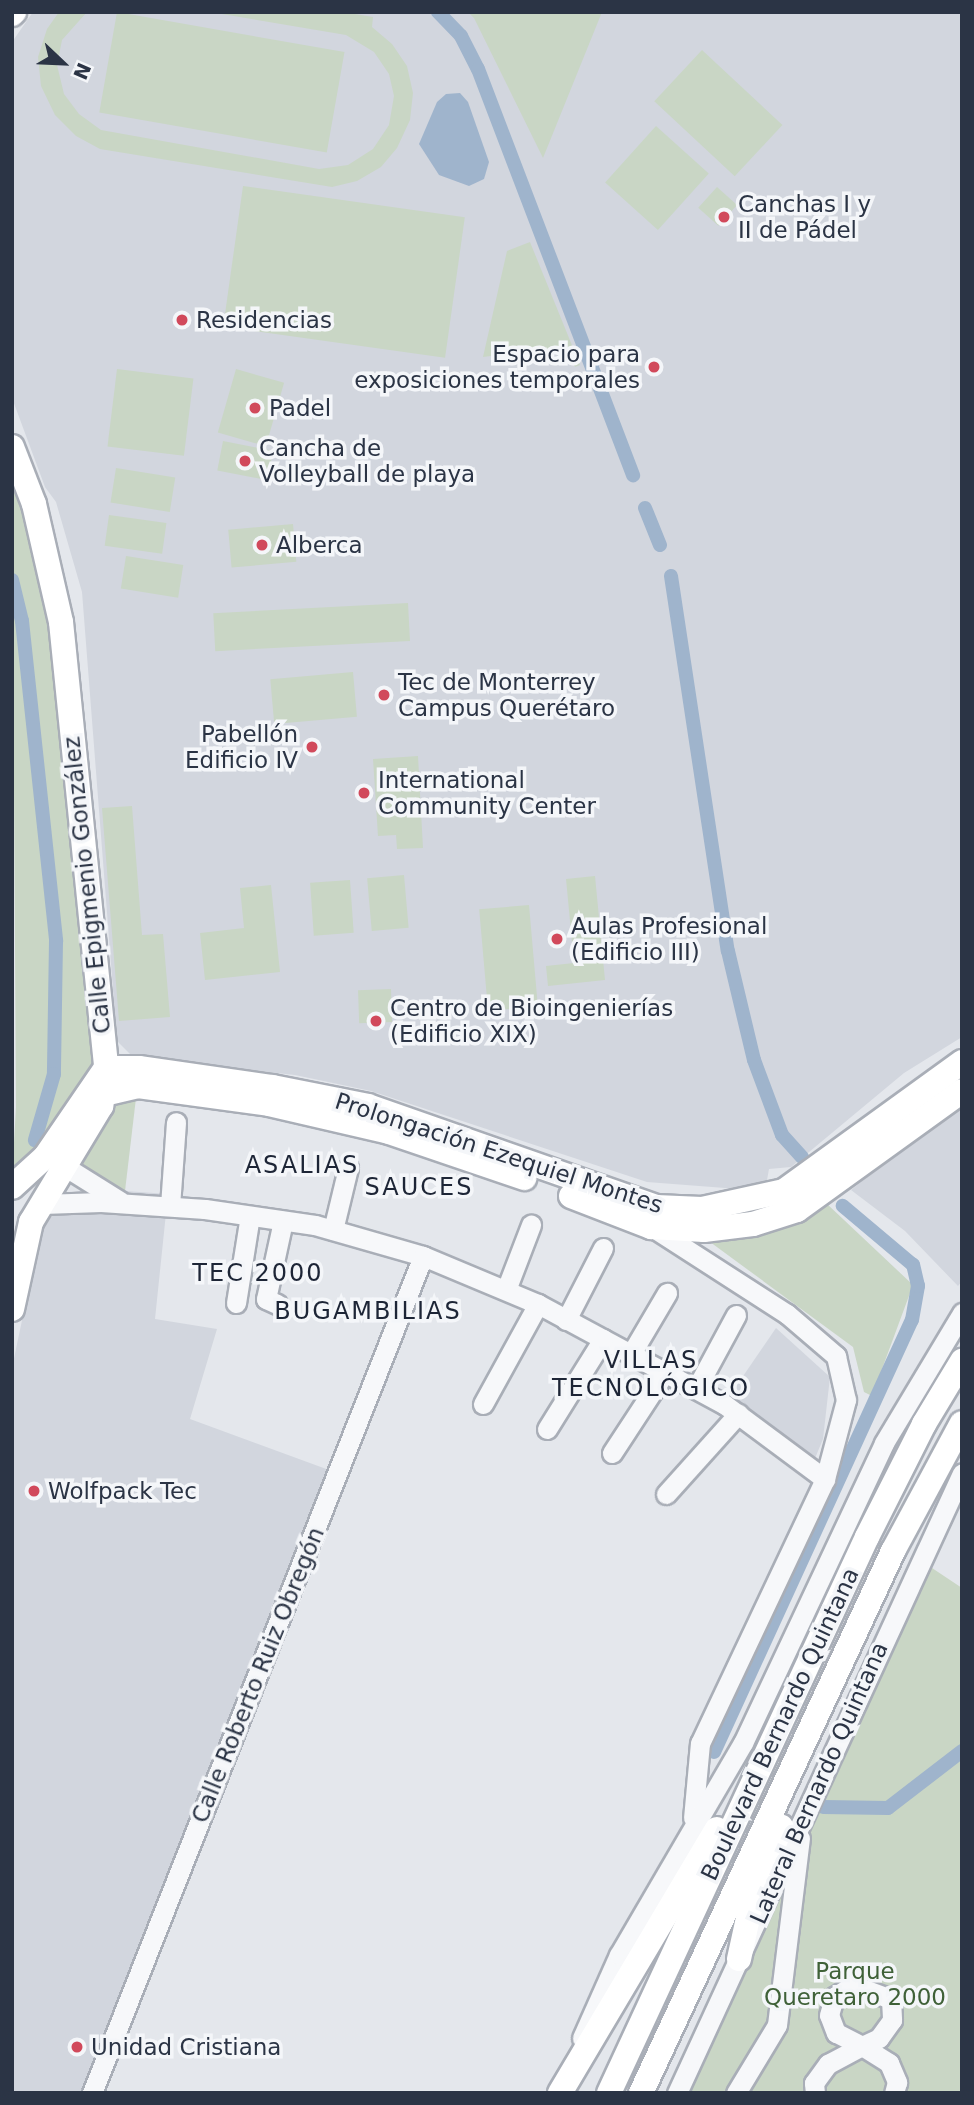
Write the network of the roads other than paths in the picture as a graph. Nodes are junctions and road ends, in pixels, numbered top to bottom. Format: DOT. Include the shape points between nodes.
graph roads {
  1 [pos="12,447"];
  2 [pos="962,1062"];
  3 [pos="106,1068"];
  4 [pos="962,1091"];
  5 [pos="104,1094"];
  6 [pos="176,1122"];
  7 [pos="64,1166"];
  8 [pos="348,1168"];
  9 [pos="12,1188"];
  10 [pos="124,1203"];
  11 [pos="42,1204"];
  12 [pos="170,1206"];
  13 [pos="250,1216"];
  14 [pos="283,1221"];
  15 [pos="531,1225"];
  16 [pos="651,1227"];
  17 [pos="333,1230"];
  18 [pos="603,1248"];
  19 [pos="423,1256"];
  20 [pos="506,1290"];
  21 [pos="667,1293"];
  22 [pos="236,1303"];
  23 [pos="277,1304"];
  24 [pos="538,1304"];
  25 [pos="12,1308"];
  26 [pos="962,1313"];
  27 [pos="736,1315"];
  28 [pos="566,1320"];
  29 [pos="603,1339"];
  30 [pos="631,1354"];
  31 [pos="962,1361"];
  32 [pos="665,1373"];
  33 [pos="696,1389"];
  34 [pos="483,1404"];
  35 [pos="738,1414"];
  36 [pos="962,1423"];
  37 [pos="547,1429"];
  38 [pos="612,1453"];
  39 [pos="962,1473"];
  40 [pos="825,1479"];
  41 [pos="666,1494"];
  42 [pos="801,1783"];
  43 [pos="735,1790"];
  44 [pos="793,1811"];
  45 [pos="692,1824"];
  46 [pos="739,1959"];
  47 [pos="92,2093"];
  48 [pos="558,2093"];
  49 [pos="609,2093"];
  50 [pos="641,2093"];
  51 [pos="677,2093"];
  52 [pos="736,2093"];
  53 [pos="815,2093"];
  54 [pos="894,2093"];
  1 -- 3 [label="main road, Calle Epigmenio González" via="34,504 61,622"];
  2 -- 3 [label="main road, Prolongación Ezequiel Montes" via="784,1191 702,1209 656,1207 368,1106 273,1087"];
  3 -- 5 [label="main road, Calle Epigmenio González"];
  3 -- 9 [label="main road" via="45,1157"];
  4 -- 16 [label="main road, Prolongación Ezequiel Montes" via="797,1210 741,1226 704,1230"];
  5 -- 7 [label="main road, Calle Epigmenio González"];
  5 -- 16 [label="main road, Prolongación Ezequiel Montes" via="138,1086 222,1097 389,1132"];
  6 -- 12 [label="street"];
  7 -- 10 [label="street"];
  7 -- 11 [label="main road, Calle Epigmenio González"];
  8 -- 17 [label="street"];
  10 -- 11 [label="street"];
  10 -- 12 [label="street"];
  11 -- 25 [label="main road, Calle Epigmenio González" via="32,1222"];
  12 -- 13 [label="street"];
  13 -- 14 [label="street"];
  13 -- 22 [label="street"];
  14 -- 17 [label="street"];
  14 -- 23 [label="street" via="266,1299"];
  15 -- 20 [label="street"];
  16 -- 40 [label="street, Prolongación Ezequiel Montes" via="788,1314 836,1356 846,1400"];
  17 -- 19 [label="street"];
  18 -- 28 [label="street"];
  19 -- 20 [label="street"];
  19 -- 47 [label="street, Calle Roberto Ruiz Obregón"];
  20 -- 24 [label="street"];
  21 -- 30 [label="street"];
  24 -- 28 [label="street"];
  24 -- 34 [label="street"];
  26 -- 43 [label="street" via="884,1443 743,1743"];
  27 -- 33 [label="street"];
  28 -- 29 [label="street"];
  29 -- 30 [label="street"];
  29 -- 37 [label="street"];
  30 -- 32 [label="street"];
  31 -- 43 [label="main road, Boulevard Bernardo Quintana" via="924,1424 867,1537 777,1732 759,1765"];
  32 -- 33 [label="street"];
  32 -- 38 [label="street"];
  33 -- 35 [label="street"];
  35 -- 40 [label="street"];
  35 -- 41 [label="street"];
  36 -- 42 [label="main road, Boulevard Bernardo Quintana" via="893,1552 830,1686"];
  39 -- 42 [label="street, Lateral Bernardo Quintana"];
  40 -- 45 [label="street, Prolongación Ezequiel Montes" via="700,1743"];
  42 -- 44 [label="main road, Boulevard Bernardo Quintana"];
  43 -- 45 [label="street"];
  43 -- 48 [label="main road"];
  43 -- 49 [label="main road, Boulevard Bernardo Quintana"];
  44 -- 46 [label="main road" via="752,1900"];
  44 -- 50 [label="main road, Boulevard Bernardo Quintana"];
  44 -- 52 [label="street" via="777,2025"];
  45 -- 48 [label="street" via="619,1955"];
  46 -- 51 [label="street"];
  53 -- 54 [label="street" via="814,2083 828,2064 862,2046 889,2063 897,2082"];
}
